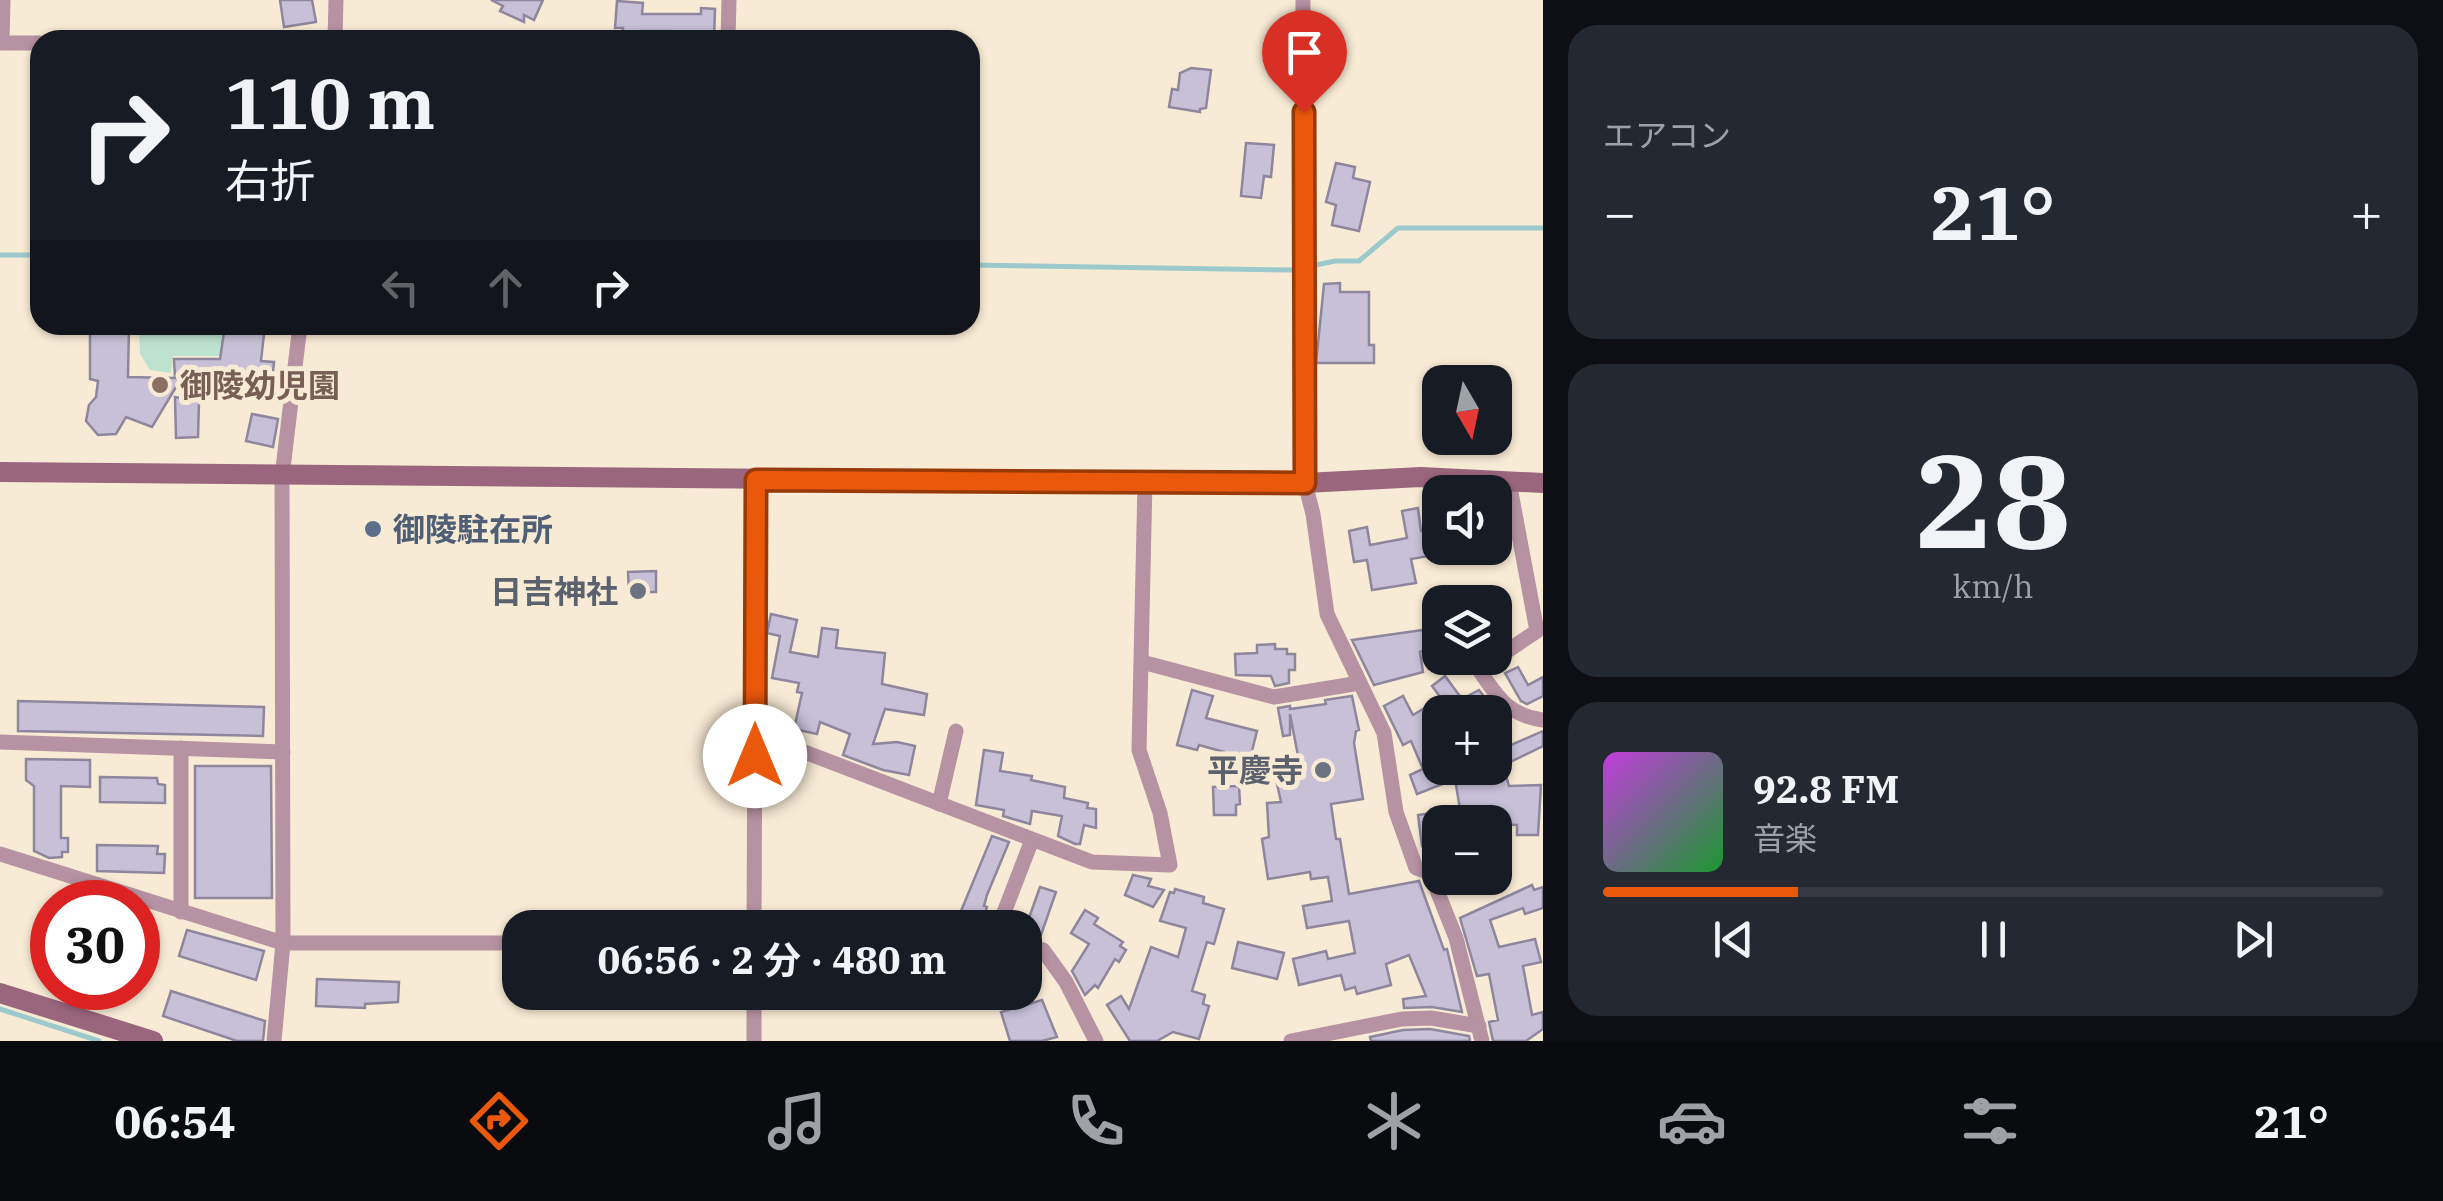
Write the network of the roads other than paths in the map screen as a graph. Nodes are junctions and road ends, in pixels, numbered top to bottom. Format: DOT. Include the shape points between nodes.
graph roads {
  1 [pos="2,0"];
  2 [pos="336,0"];
  3 [pos="729,0"];
  4 [pos="1304,0"];
  5 [pos="335,30"];
  6 [pos="728,30"];
  7 [pos="30,43"];
  8 [pos="299,335"];
  9 [pos="0,472"];
  10 [pos="282,476"];
  11 [pos="1422,477"];
  12 [pos="756,480"];
  13 [pos="1145,482"];
  14 [pos="1512,482"];
  15 [pos="1305,483"];
  16 [pos="1543,484"];
  17 [pos="1512,498"];
  18 [pos="1142,662"];
  19 [pos="1360,683"];
  20 [pos="1543,720"];
  21 [pos="956,731"];
  22 [pos="755,733"];
  23 [pos="0,742"];
  24 [pos="182,748"];
  25 [pos="283,752"];
  26 [pos="939,804"];
  27 [pos="1032,840"];
  28 [pos="0,854"];
  29 [pos="754,910"];
  30 [pos="1005,910"];
  31 [pos="180,912"];
  32 [pos="283,943"];
  33 [pos="502,943"];
  34 [pos="1042,950"];
  35 [pos="0,994"];
  36 [pos="754,1010"];
  37 [pos="1480,1034"];
  38 [pos="153,1041"];
  39 [pos="274,1041"];
  40 [pos="754,1041"];
  41 [pos="1096,1041"];
  42 [pos="1291,1041"];
  1 -- 7 [label="street" via="2,43"];
  2 -- 5 [label="street"];
  3 -- 6 [label="street"];
  4 -- 15 [label="street"];
  8 -- 10 [label="street"];
  9 -- 10 [label="street"];
  10 -- 12 [label="street"];
  10 -- 25 [label="street"];
  11 -- 15 [label="street"];
  12 -- 13 [label="street"];
  12 -- 22 [label="street"];
  13 -- 15 [label="street"];
  13 -- 18 [label="street"];
  14 -- 16 [label="street"];
  15 -- 19 [label="street" via="1327,614"];
  17 -- 20 [label="street" via="1537,631 1479,670 1503,705"];
  18 -- 19 [label="street" via="1274,697"];
  18 -- 27 [label="street" via="1139,750 1170,865 1092,862"];
  19 -- 37 [label="street" via="1384,732 1396,812 1416,868 1430,873 1456,938"];
  21 -- 26 [label="street"];
  22 -- 26 [label="street"];
  22 -- 29 [label="street"];
  23 -- 24 [label="street"];
  24 -- 25 [label="street"];
  24 -- 31 [label="street"];
  25 -- 32 [label="street"];
  26 -- 27 [label="street"];
  27 -- 30 [label="street"];
  28 -- 31 [label="street"];
  31 -- 32 [label="street"];
  32 -- 33 [label="street"];
  32 -- 39 [label="street"];
  34 -- 41 [label="street"];
  35 -- 38 [label="street"];
  36 -- 40 [label="street"];
  37 -- 42 [label="street" via="1431,1018 1402,1019"];
}
